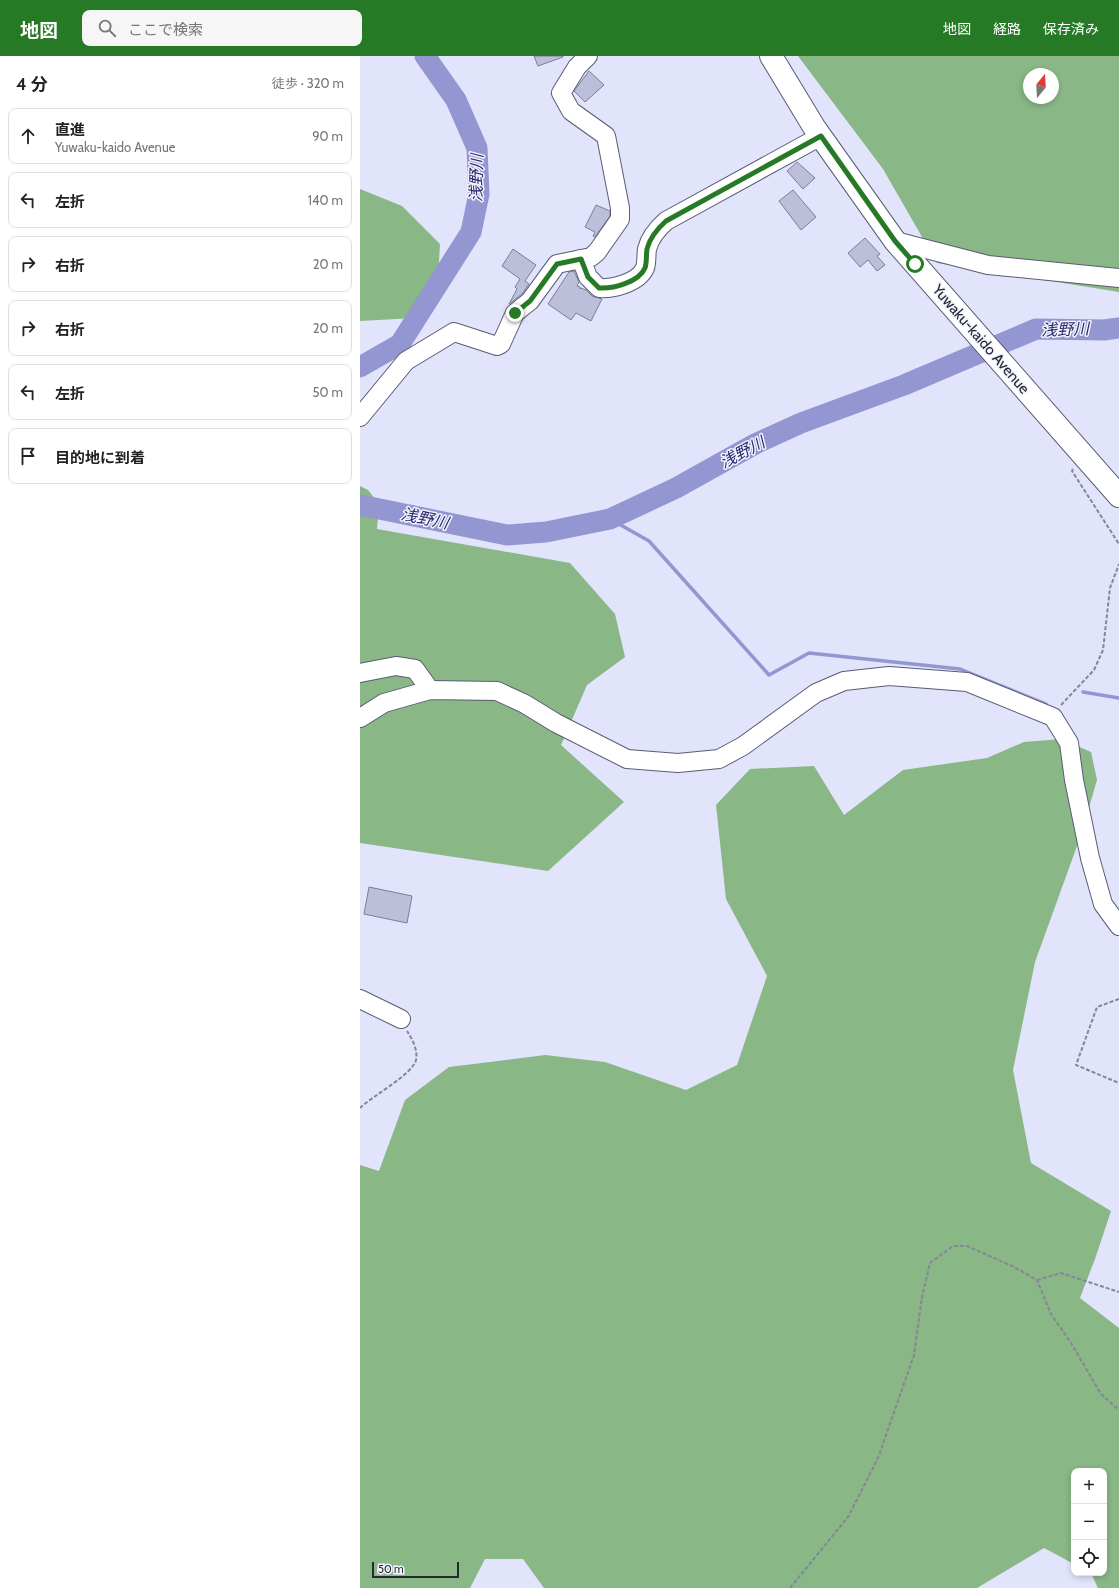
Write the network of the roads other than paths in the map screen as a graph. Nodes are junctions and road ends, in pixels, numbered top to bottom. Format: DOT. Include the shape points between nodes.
graph roads {
  1 [pos="588,56"];
  2 [pos="770,56"];
  3 [pos="821,136"];
  4 [pos="895,241"];
  5 [pos="581,259"];
  6 [pos="1119,278"];
  7 [pos="360,417"];
  8 [pos="1119,496"];
  9 [pos="360,673"];
  10 [pos="430,690"];
  11 [pos="360,718"];
  12 [pos="1119,926"];
  13 [pos="360,999"];
  14 [pos="401,1019"];
  1 -- 5 [label="street" via="577,67 561,93 571,111 606,136 620,219 597,252 591,257"];
  2 -- 3 [label="main road, Yuwaku-kaido Avenue"];
  3 -- 4 [label="main road, Yuwaku-kaido Avenue"];
  3 -- 5 [label="street" via="666,221 655,230 647,249 645,268 638,277 611,289 599,288 588,277"];
  4 -- 6 [label="street" via="988,265"];
  4 -- 8 [label="main road, Yuwaku-kaido Avenue"];
  5 -- 7 [label="street" via="557,264 530,301 515,313 501,344 497,346 454,332 406,362"];
  9 -- 10 [label="street" via="396,666 415,670"];
  10 -- 11 [label="street" via="384,704"];
  10 -- 12 [label="street" via="497,691 627,759 678,763 719,759 743,746 816,693 844,681 889,676 967,682 1053,718 1068,743 1084,830 1103,904"];
  13 -- 14 [label="street"];
}
